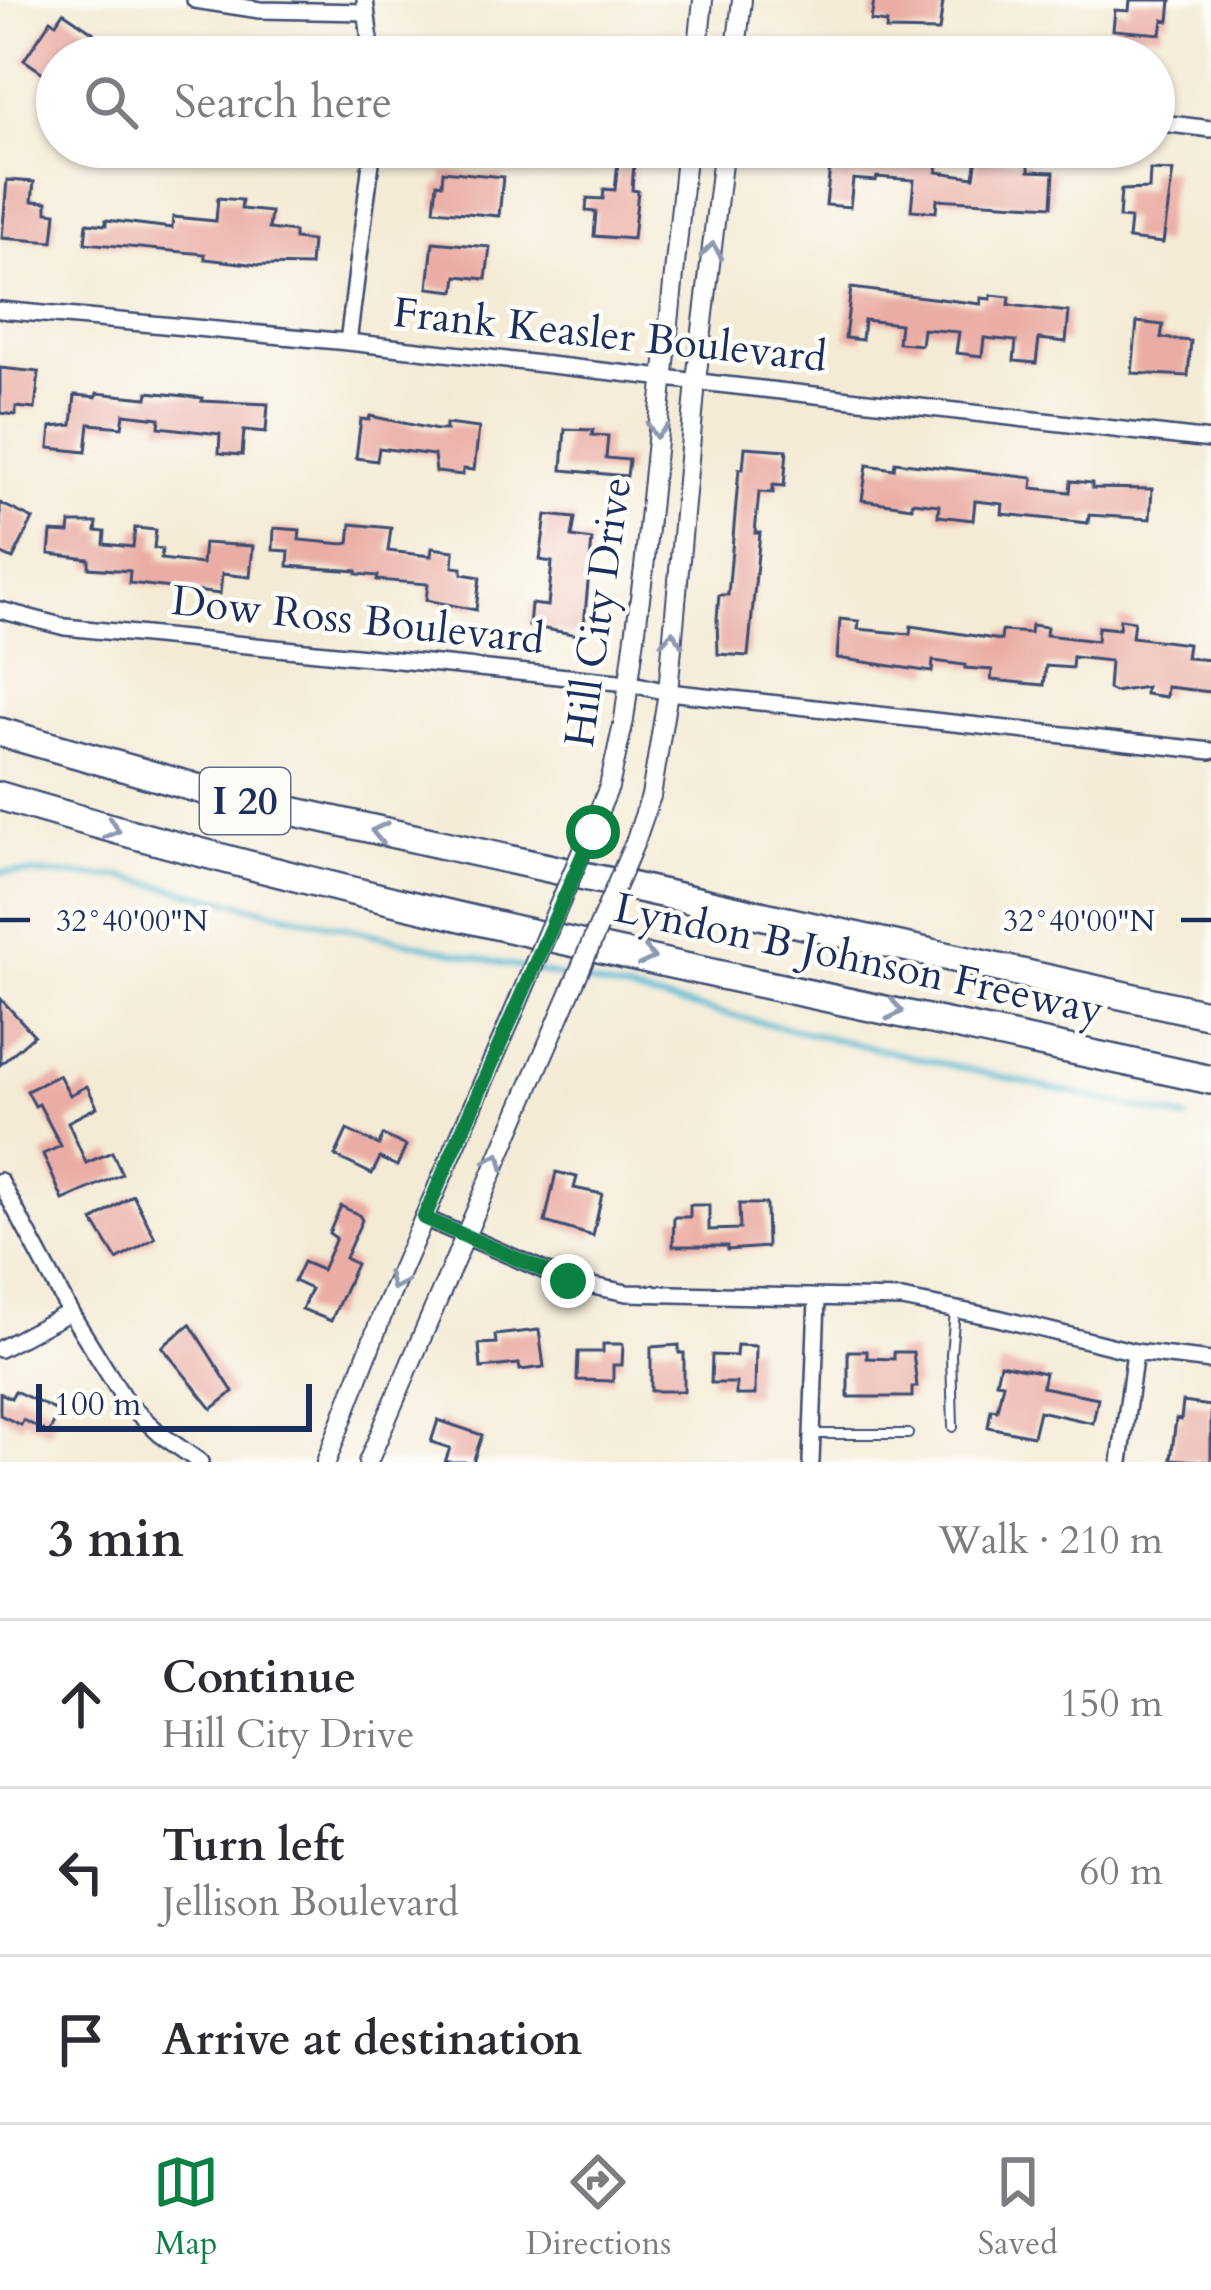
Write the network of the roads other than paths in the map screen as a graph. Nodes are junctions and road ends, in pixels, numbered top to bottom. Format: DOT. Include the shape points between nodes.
graph roads {
  1 [pos="195,0"];
  2 [pos="703,0"];
  3 [pos="742,0"];
  4 [pos="366,6"];
  5 [pos="370,36"];
  6 [pos="699,36"];
  7 [pos="738,36"];
  8 [pos="1175,125"];
  9 [pos="1211,129"];
  10 [pos="370,168"];
  11 [pos="685,168"];
  12 [pos="721,168"];
  13 [pos="0,310"];
  14 [pos="348,342"];
  15 [pos="662,378"];
  16 [pos="696,381"];
  17 [pos="1211,440"];
  18 [pos="0,610"];
  19 [pos="628,682"];
  20 [pos="668,692"];
  21 [pos="0,733"];
  22 [pos="1211,751"];
  23 [pos="0,796"];
  24 [pos="988,964"];
  25 [pos="1211,997"];
  26 [pos="1211,1015"];
  27 [pos="1023,1038"];
  28 [pos="1211,1080"];
  29 [pos="1211,1096"];
  30 [pos="0,1181"];
  31 [pos="424,1218"];
  32 [pos="463,1236"];
  33 [pos="817,1300"];
  34 [pos="955,1310"];
  35 [pos="70,1312"];
  36 [pos="0,1349"];
  37 [pos="1135,1352"];
  38 [pos="1211,1360"];
  39 [pos="952,1427"];
  40 [pos="810,1434"];
  41 [pos="908,1434"];
  42 [pos="200,1462"];
  43 [pos="326,1462"];
  44 [pos="368,1462"];
  45 [pos="811,1462"];
  46 [pos="1120,1462"];
  1 -- 4 [label="street" via="260,10"];
  2 -- 6 [label="street"];
  3 -- 7 [label="street"];
  4 -- 5 [label="street"];
  8 -- 9 [label="street"];
  10 -- 14 [label="street"];
  11 -- 15 [label="street, Hill City Drive"];
  16 -- 12 [label="street, Hill City Drive, one-way"];
  13 -- 14 [label="street, Frank Keasler Boulevard"];
  14 -- 15 [label="street, Frank Keasler Boulevard"];
  15 -- 16 [label="street, Frank Keasler Boulevard"];
  15 -- 19 [label="street, Hill City Drive, one-way"];
  16 -- 17 [label="street, Frank Keasler Boulevard"];
  20 -- 16 [label="street, Hill City Drive, one-way"];
  18 -- 19 [label="street, Dow Ross Boulevard" via="64,627"];
  19 -- 20 [label="street, Dow Ross Boulevard"];
  19 -- 31 [label="street, Hill City Drive, bridge" via="609,788"];
  20 -- 22 [label="street, Dow Ross Boulevard"];
  32 -- 20 [label="street, Hill City Drive, one-way, bridge" via="635,842"];
  24 -- 21 [label="highway, Lyndon B Johnson Freeway / I 20, one-way" via="250,802"];
  23 -- 27 [label="highway, Lyndon B Johnson Freeway / I 20, one-way" via="328,884"];
  24 -- 25 [label="highway"];
  24 -- 26 [label="highway, Lyndon B Johnson Freeway / I 20"];
  27 -- 28 [label="highway, Lyndon B Johnson Freeway / I 20"];
  27 -- 29 [label="highway"];
  30 -- 35 [label="street"];
  31 -- 32 [label="street"];
  31 -- 43 [label="street, Hill City Drive, one-way"];
  32 -- 33 [label="street" via="568,1281 627,1293"];
  32 -- 44 [label="street, Hill City Drive"];
  33 -- 34 [label="street" via="902,1300"];
  33 -- 40 [label="street"];
  34 -- 37 [label="street"];
  34 -- 39 [label="lane"];
  35 -- 36 [label="street"];
  35 -- 42 [label="street" via="126,1402"];
  37 -- 38 [label="street"];
  37 -- 46 [label="street"];
  40 -- 41 [label="lane"];
  40 -- 45 [label="street"];
}
